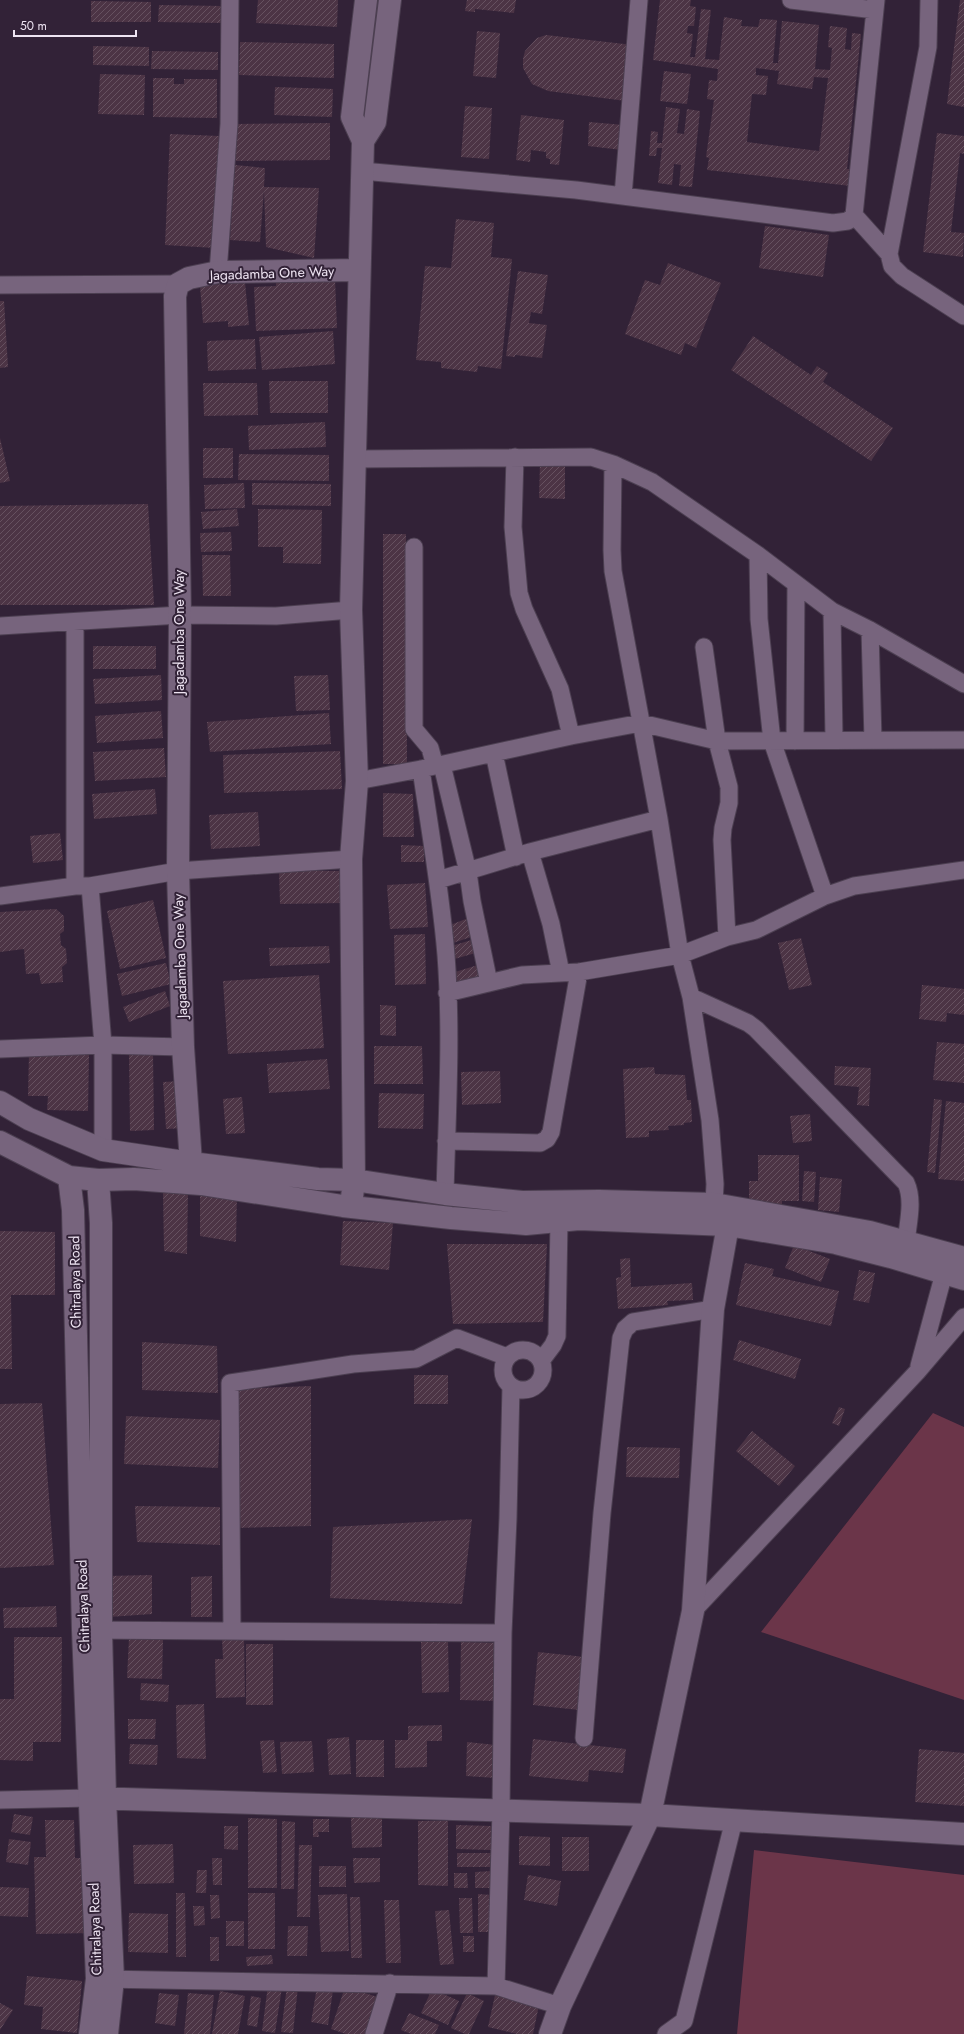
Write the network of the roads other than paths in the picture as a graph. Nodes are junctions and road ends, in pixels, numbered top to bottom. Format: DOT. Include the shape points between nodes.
graph roads {
  1 [pos="230,0"];
  2 [pos="366,0"];
  3 [pos="390,0"];
  4 [pos="639,0"];
  5 [pos="791,0"];
  6 [pos="929,0"];
  7 [pos="875,5"];
  8 [pos="362,141"];
  9 [pos="362,171"];
  10 [pos="623,196"];
  11 [pos="854,215"];
  12 [pos="889,254"];
  13 [pos="359,270"];
  14 [pos="218,272"];
  15 [pos="178,284"];
  16 [pos="0,285"];
  17 [pos="964,316"];
  18 [pos="515,457"];
  19 [pos="355,459"];
  20 [pos="613,464"];
  21 [pos="414,547"];
  22 [pos="758,555"];
  23 [pos="796,584"];
  24 [pos="351,610"];
  25 [pos="832,611"];
  26 [pos="180,616"];
  27 [pos="75,622"];
  28 [pos="0,626"];
  29 [pos="870,630"];
  30 [pos="704,647"];
  31 [pos="964,684"];
  32 [pos="641,723"];
  33 [pos="571,736"];
  34 [pos="834,739"];
  35 [pos="873,740"];
  36 [pos="964,740"];
  37 [pos="717,741"];
  38 [pos="772,741"];
  39 [pos="795,741"];
  40 [pos="494,753"];
  41 [pos="432,767"];
  42 [pos="357,781"];
  43 [pos="659,819"];
  44 [pos="523,854"];
  45 [pos="351,859"];
  46 [pos="964,870"];
  47 [pos="178,871"];
  48 [pos="468,872"];
  49 [pos="438,880"];
  50 [pos="83,886"];
  51 [pos="0,896"];
  52 [pos="825,896"];
  53 [pos="727,937"];
  54 [pos="680,955"];
  55 [pos="579,972"];
  56 [pos="561,973"];
  57 [pos="489,983"];
  58 [pos="447,993"];
  59 [pos="691,997"];
  60 [pos="103,1045"];
  61 [pos="183,1047"];
  62 [pos="0,1049"];
  63 [pos="0,1102"];
  64 [pos="446,1141"];
  65 [pos="0,1142"];
  66 [pos="103,1150"];
  67 [pos="191,1163"];
  68 [pos="69,1177"];
  69 [pos="98,1180"];
  70 [pos="344,1180"];
  71 [pos="445,1194"];
  72 [pos="714,1204"];
  73 [pos="342,1205"];
  74 [pos="558,1221"];
  75 [pos="728,1225"];
  76 [pos="906,1242"];
  77 [pos="952,1262"];
  78 [pos="964,1279"];
  79 [pos="713,1309"];
  80 [pos="964,1317"];
  81 [pos="507,1357"];
  82 [pos="541,1361"];
  83 [pos="917,1372"];
  84 [pos="511,1386"];
  85 [pos="693,1611"];
  86 [pos="92,1630"];
  87 [pos="232,1630"];
  88 [pos="503,1633"];
  89 [pos="584,1738"];
  90 [pos="97,1798"];
  91 [pos="0,1800"];
  92 [pos="501,1810"];
  93 [pos="650,1815"];
  94 [pos="734,1820"];
  95 [pos="964,1834"];
  96 [pos="105,1979"];
  97 [pos="390,1983"];
  98 [pos="496,1986"];
  99 [pos="560,2006"];
  100 [pos="687,2028"];
  101 [pos="90,2034"];
  102 [pos="107,2034"];
  103 [pos="374,2034"];
  104 [pos="550,2034"];
  105 [pos="666,2034"];
  1 -- 14 [label="street" via="229,124"];
  2 -- 8 [label="main road" via="352,117"];
  3 -- 8 [label="main road" via="375,122"];
  4 -- 10 [label="street"];
  5 -- 7 [label="street"];
  6 -- 12 [label="street" via="928,46"];
  7 -- 11 [label="street"];
  8 -- 9 [label="main road"];
  9 -- 10 [label="street"];
  9 -- 13 [label="main road"];
  10 -- 11 [label="street" via="833,223 848,221"];
  11 -- 12 [label="street"];
  12 -- 17 [label="street" via="892,266 902,276"];
  13 -- 14 [label="main road, Jagadamba One Way"];
  13 -- 19 [label="main road"];
  14 -- 15 [label="main road, Jagadamba One Way" via="189,278"];
  15 -- 16 [label="street"];
  15 -- 26 [label="main road, Jagadamba One Way" via="175,296"];
  18 -- 19 [label="street"];
  18 -- 20 [label="street" via="591,457"];
  18 -- 33 [label="street" via="513,526 520,593 524,609 560,689"];
  19 -- 24 [label="main road"];
  20 -- 22 [label="street" via="652,482"];
  20 -- 32 [label="street" via="613,571"];
  21 -- 41 [label="street" via="414,729 430,748"];
  22 -- 23 [label="street"];
  22 -- 38 [label="street" via="759,619"];
  23 -- 25 [label="street"];
  23 -- 39 [label="street"];
  24 -- 26 [label="street" via="276,616"];
  24 -- 42 [label="main road"];
  25 -- 29 [label="street"];
  25 -- 34 [label="street"];
  26 -- 27 [label="street"];
  26 -- 47 [label="main road, Jagadamba One Way"];
  27 -- 28 [label="street"];
  27 -- 50 [label="street"];
  29 -- 31 [label="street"];
  29 -- 35 [label="street"];
  30 -- 37 [label="street"];
  32 -- 33 [label="street"];
  32 -- 37 [label="street"];
  32 -- 43 [label="street"];
  33 -- 40 [label="street"];
  34 -- 35 [label="street"];
  34 -- 39 [label="street"];
  35 -- 36 [label="street"];
  37 -- 38 [label="street"];
  37 -- 53 [label="street" via="729,787 729,803 722,840"];
  38 -- 39 [label="street"];
  38 -- 52 [label="street"];
  40 -- 41 [label="street"];
  40 -- 44 [label="street"];
  41 -- 42 [label="street"];
  41 -- 48 [label="street"];
  41 -- 49 [label="street"];
  42 -- 45 [label="main road"];
  43 -- 44 [label="street"];
  43 -- 54 [label="street"];
  44 -- 48 [label="street"];
  44 -- 56 [label="street" via="551,924"];
  45 -- 47 [label="street"];
  45 -- 70 [label="main road"];
  46 -- 52 [label="street" via="854,886"];
  47 -- 50 [label="street"];
  47 -- 61 [label="main road, Jagadamba One Way"];
  48 -- 49 [label="street"];
  48 -- 57 [label="street"];
  49 -- 58 [label="street"];
  50 -- 51 [label="street"];
  50 -- 60 [label="street"];
  52 -- 53 [label="street" via="756,930"];
  53 -- 54 [label="street"];
  54 -- 55 [label="street"];
  54 -- 59 [label="street"];
  55 -- 56 [label="street"];
  55 -- 64 [label="street" via="551,1132 547,1139 540,1142"];
  56 -- 57 [label="street" via="522,975"];
  57 -- 58 [label="street"];
  58 -- 64 [label="street" via="449,1034"];
  59 -- 72 [label="street" via="710,1120"];
  59 -- 76 [label="street" via="756,1029 906,1183 910,1199"];
  60 -- 61 [label="street"];
  60 -- 62 [label="street"];
  60 -- 66 [label="street"];
  61 -- 67 [label="main road, Jagadamba One Way"];
  63 -- 66 [label="main road" via="29,1118"];
  64 -- 71 [label="street"];
  65 -- 68 [label="main road"];
  66 -- 67 [label="main road"];
  67 -- 70 [label="main road"];
  68 -- 69 [label="main road"];
  68 -- 86 [label="main road, Chitralaya Road" via="73,1210"];
  69 -- 73 [label="main road" via="134,1179 201,1184"];
  69 -- 86 [label="main road, Chitralaya Road" via="101,1223"];
  70 -- 71 [label="main road"];
  70 -- 73 [label="main road"];
  71 -- 72 [label="main road" via="522,1202"];
  72 -- 76 [label="main road" via="870,1232"];
  73 -- 74 [label="main road" via="447,1218 526,1224"];
  74 -- 75 [label="main road"];
  74 -- 82 [label="street" via="557,1336"];
  75 -- 77 [label="main road" via="836,1243 891,1257"];
  75 -- 79 [label="main road"];
  76 -- 77 [label="main road"];
  77 -- 78 [label="main road"];
  77 -- 83 [label="street"];
  79 -- 85 [label="main road"];
  79 -- 89 [label="street" via="633,1322 625,1329 621,1338 602,1513"];
  80 -- 83 [label="street"];
  81 -- 82 [label="street" via="524,1350 531,1352"];
  81 -- 84 [label="street" via="503,1369 504,1376"];
  81 -- 87 [label="street" via="457,1338 416,1358 353,1364 230,1382"];
  82 -- 84 [label="street" via="542,1374 536,1385 523,1390"];
  83 -- 85 [label="street"];
  84 -- 88 [label="street"];
  85 -- 93 [label="main road"];
  86 -- 87 [label="street"];
  86 -- 90 [label="main road, Chitralaya Road"];
  87 -- 88 [label="street"];
  88 -- 92 [label="street"];
  90 -- 91 [label="street"];
  90 -- 92 [label="main road"];
  90 -- 96 [label="main road, Chitralaya Road"];
  92 -- 93 [label="main road"];
  92 -- 98 [label="street"];
  93 -- 94 [label="main road"];
  93 -- 99 [label="main road"];
  94 -- 95 [label="main road"];
  94 -- 100 [label="street"];
  96 -- 97 [label="street"];
  96 -- 101 [label="main road, Chitralaya Road"];
  96 -- 102 [label="main road, Chitralaya Road"];
  97 -- 98 [label="street"];
  97 -- 103 [label="street"];
  98 -- 99 [label="street"];
  99 -- 104 [label="main road"];
  100 -- 105 [label="street"];
}
